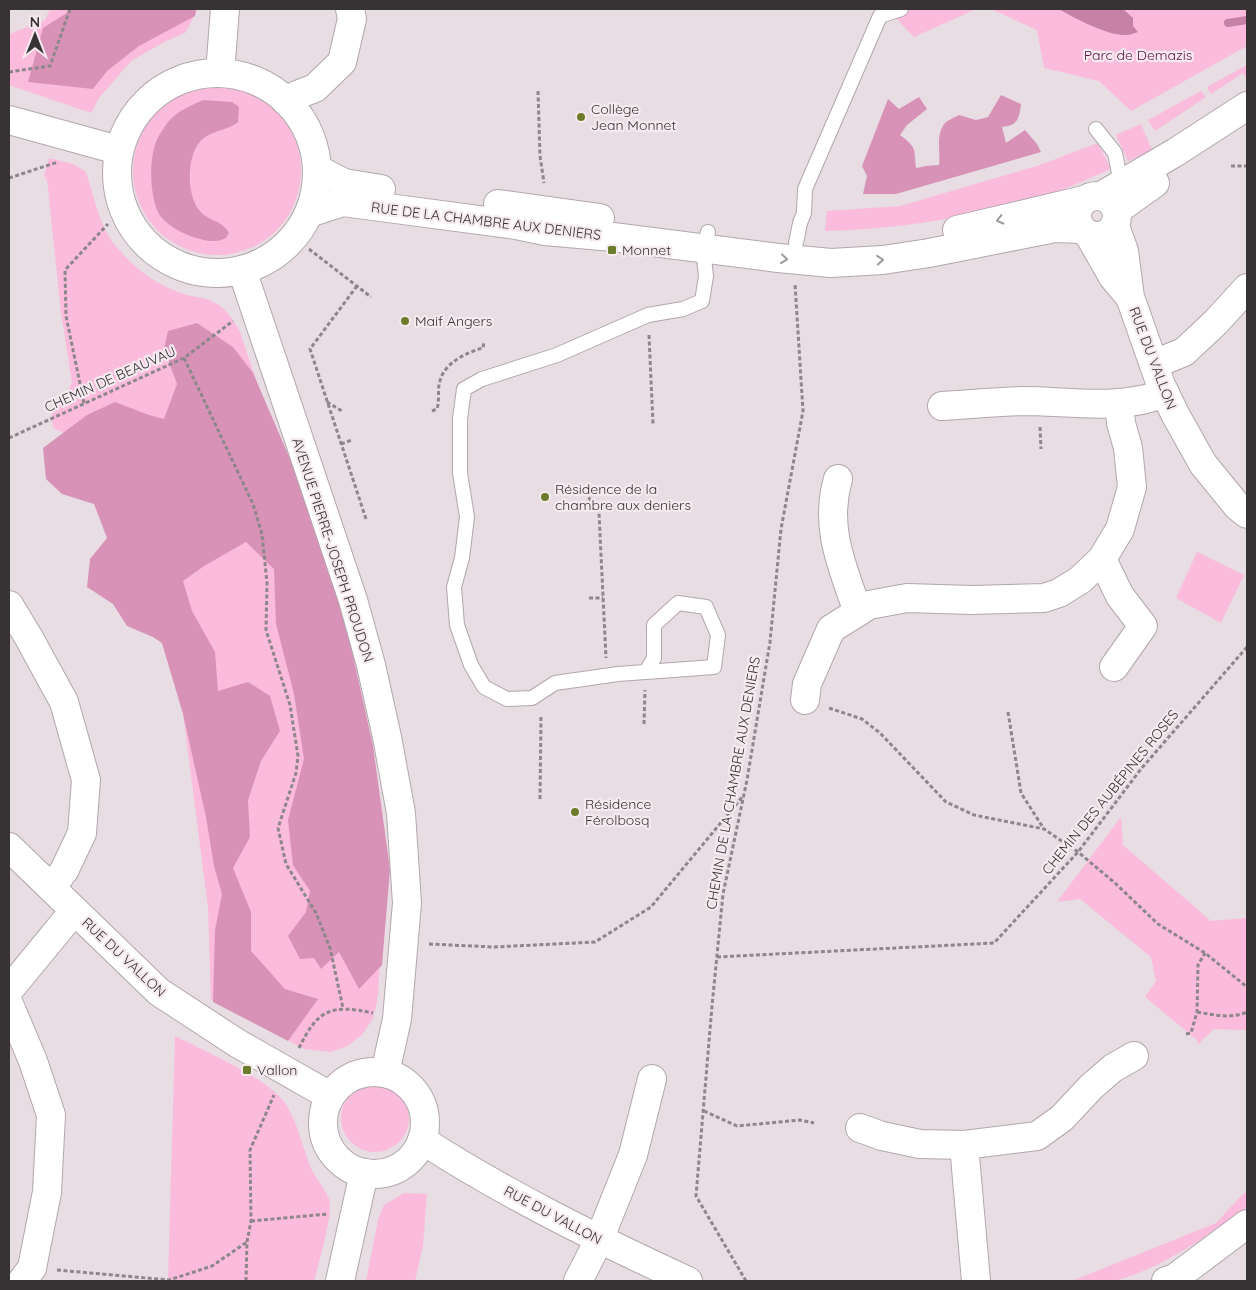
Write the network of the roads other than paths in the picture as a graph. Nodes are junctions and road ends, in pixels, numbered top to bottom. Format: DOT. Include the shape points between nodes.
graph roads {
  1 [pos="225,9"];
  2 [pos="350,9"];
  3 [pos="901,9"];
  4 [pos="220,73"];
  5 [pos="286,101"];
  6 [pos="1247,106"];
  7 [pos="9,120"];
  8 [pos="1247,124"];
  9 [pos="1096,129"];
  10 [pos="118,150"];
  11 [pos="317,169"];
  12 [pos="1108,203"];
  13 [pos="309,213"];
  14 [pos="1085,232"];
  15 [pos="705,240"];
  16 [pos="796,242"];
  17 [pos="242,270"];
  18 [pos="1247,288"];
  19 [pos="1130,297"];
  20 [pos="1154,364"];
  21 [pos="1165,394"];
  22 [pos="1119,403"];
  23 [pos="942,406"];
  24 [pos="838,479"];
  25 [pos="1247,514"];
  26 [pos="1102,559"];
  27 [pos="9,604"];
  28 [pos="858,612"];
  29 [pos="1114,666"];
  30 [pos="646,672"];
  31 [pos="805,700"];
  32 [pos="9,847"];
  33 [pos="50,887"];
  34 [pos="74,911"];
  35 [pos="9,990"];
  36 [pos="9,1004"];
  37 [pos="1134,1056"];
  38 [pos="385,1073"];
  39 [pos="652,1079"];
  40 [pos="330,1096"];
  41 [pos="860,1128"];
  42 [pos="422,1140"];
  43 [pos="964,1145"];
  44 [pos="364,1173"];
  45 [pos="1247,1224"];
  46 [pos="599,1240"];
  47 [pos="27,1274"];
  48 [pos="1172,1280"];
  49 [pos="340,1281"];
  50 [pos="578,1281"];
  51 [pos="688,1281"];
  52 [pos="976,1281"];
  1 -- 4 [label="street"];
  2 -- 5 [label="street" via="352,18 342,62 315,88"];
  3 -- 16 [label="lane" via="880,16 805,189 804,214"];
  4 -- 5 [label="street" via="256,81"];
  4 -- 10 [label="street" via="197,75 156,93 126,129"];
  5 -- 11 [label="street" via="308,132"];
  6 -- 12 [label="street, RUE DE LA CHAMBRE AUX DENIERS" via="1176,152"];
  7 -- 10 [label="street"];
  8 -- 12 [label="street, RUE DE LA CHAMBRE AUX DENIERS" via="1147,188"];
  9 -- 12 [label="lane" via="1115,153"];
  10 -- 17 [label="street" via="116,179 122,208 136,234 157,255 183,268 212,274"];
  11 -- 13 [label="street" via="316,191"];
  11 -- 15 [label="street, RUE DE LA CHAMBRE AUX DENIERS" via="344,183"];
  12 -- 14 [label="street" via="1077,210"];
  12 -- 16 [label="street, RUE DE LA CHAMBRE AUX DENIERS, one-way" via="881,241 825,245"];
  12 -- 19 [label="street, RUE DU VALLON" via="1124,251"];
  13 -- 15 [label="street, RUE DE LA CHAMBRE AUX DENIERS" via="343,202 545,230 613,237"];
  13 -- 17 [label="street" via="298,233 282,249 263,262"];
  15 -- 14 [label="street, RUE DE LA CHAMBRE AUX DENIERS, one-way" via="778,258 831,262 883,260 1055,228"];
  14 -- 19 [label="street, RUE DU VALLON" via="1113,278"];
  15 -- 16 [label="street, RUE DE LA CHAMBRE AUX DENIERS"];
  15 -- 30 [label="lane" via="706,276 702,301 683,309 648,315 557,355 482,379 464,389 460,419 460,473 467,517 462,558 454,587 457,624 471,665 484,687 508,698 532,698 555,683"];
  17 -- 38 [label="street, AVENUE PIERRE-JOSEPH PROUDON" via="353,600 371,665 401,813 407,903 397,1020"];
  18 -- 20 [label="street" via="1184,352"];
  19 -- 20 [label="street, RUE DU VALLON"];
  20 -- 21 [label="street, RUE DU VALLON"];
  21 -- 22 [label="street"];
  21 -- 25 [label="street, RUE DU VALLON" via="1203,464"];
  22 -- 23 [label="street" via="1021,401"];
  22 -- 26 [label="street" via="1132,487 1120,529"];
  24 -- 28 [label="street" via="833,496 834,538"];
  26 -- 28 [label="street" via="1080,580 1044,598 907,598 869,605"];
  26 -- 29 [label="street" via="1120,596 1143,626"];
  27 -- 33 [label="street" via="64,702 86,780 82,833 64,872"];
  28 -- 31 [label="street" via="831,629 807,684"];
  30 -- 30 [label="lane" via="714,666 718,634 706,607 678,603 654,625 654,658"];
  32 -- 33 [label="street, RUE DU VALLON"];
  33 -- 34 [label="street, RUE DU VALLON"];
  34 -- 35 [label="street"];
  34 -- 40 [label="street, RUE DU VALLON" via="159,992 237,1043"];
  36 -- 47 [label="street" via="51,1116 47,1192"];
  37 -- 43 [label="street" via="1114,1068 1062,1118 1037,1136"];
  38 -- 40 [label="street" via="368,1072 352,1076"];
  38 -- 42 [label="street" via="408,1085 416,1094 424,1110"];
  39 -- 46 [label="street" via="634,1155"];
  40 -- 44 [label="street" via="323,1112 322,1127 327,1144 351,1169"];
  41 -- 43 [label="street" via="920,1144"];
  42 -- 44 [label="street" via="416,1153 403,1165 382,1174"];
  42 -- 46 [label="street, RUE DU VALLON" via="463,1167"];
  43 -- 52 [label="street"];
  44 -- 49 [label="street"];
  45 -- 48 [label="street"];
  46 -- 50 [label="street"];
  46 -- 51 [label="street, RUE DU VALLON"];
}
